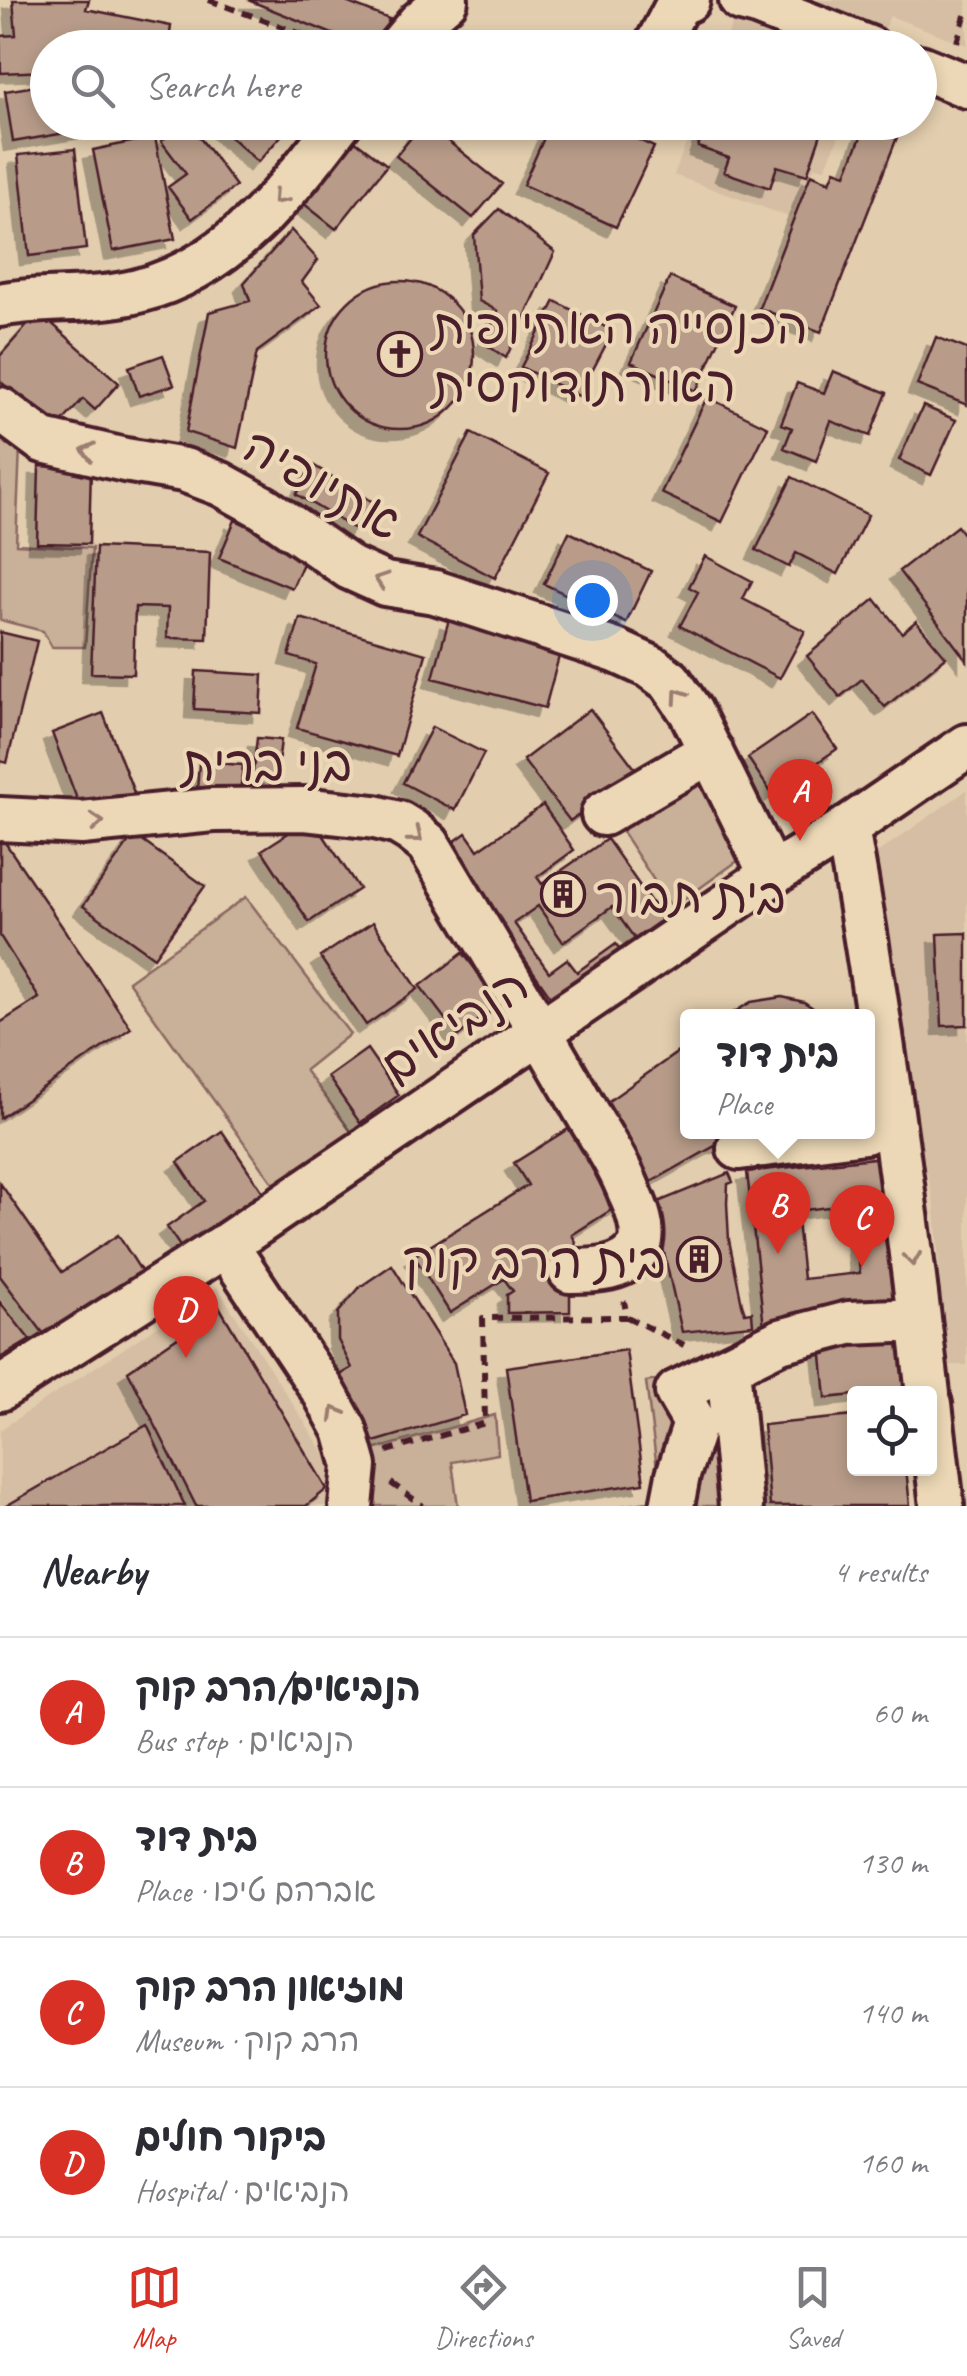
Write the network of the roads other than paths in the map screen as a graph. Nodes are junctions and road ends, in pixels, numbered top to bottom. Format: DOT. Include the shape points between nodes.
graph roads {
  1 [pos="446,0"];
  2 [pos="688,0"];
  3 [pos="749,2"];
  4 [pos="413,30"];
  5 [pos="664,30"];
  6 [pos="822,30"];
  7 [pos="937,74"];
  8 [pos="967,86"];
  9 [pos="326,140"];
  10 [pos="0,305"];
  11 [pos="0,409"];
  12 [pos="967,746"];
  13 [pos="711,751"];
  14 [pos="604,814"];
  15 [pos="0,820"];
  16 [pos="846,828"];
  17 [pos="772,875"];
  18 [pos="872,1009"];
  19 [pos="540,1032"];
  20 [pos="875,1097"];
  21 [pos="876,1130"];
  22 [pos="808,1139"];
  23 [pos="739,1148"];
  24 [pos="226,1246"];
  25 [pos="570,1271"];
  26 [pos="919,1320"];
  27 [pos="728,1367"];
  28 [pos="927,1386"];
  29 [pos="0,1389"];
  30 [pos="937,1464"];
  31 [pos="369,1500"];
  32 [pos="672,1506"];
  33 [pos="741,1506"];
  34 [pos="942,1506"];
  1 -- 4 [label="street"];
  2 -- 5 [label="street" via="678,4"];
  3 -- 6 [label="street"];
  7 -- 8 [label="street"];
  9 -- 10 [label="street, one-way" via="272,207 203,265 138,291"];
  13 -- 11 [label="street, אתיופיה, one-way" via="670,681 616,650 435,592 385,584 222,484 43,441"];
  12 -- 16 [label="street, הנביאים"];
  13 -- 14 [label="street"];
  13 -- 17 [label="street, אתיופיה"];
  15 -- 19 [label="street, בני ברית, one-way" via="81,823 303,809 399,823 428,844"];
  16 -- 17 [label="street, הנביאים"];
  16 -- 18 [label="street" via="871,963"];
  17 -- 19 [label="street, הנביאים"];
  19 -- 24 [label="street, הנביאים"];
  19 -- 25 [label="street, בני ברית" via="630,1192 642,1236 639,1248 618,1266"];
  20 -- 21 [label="street"];
  21 -- 26 [label="street, one-way"];
  22 -- 23 [label="street"];
  24 -- 29 [label="street, הנביאים"];
  31 -- 24 [label="street, one-way" via="346,1430"];
  26 -- 27 [label="street" via="849,1323 780,1341"];
  26 -- 28 [label="street"];
  27 -- 32 [label="street" via="677,1392 695,1423"];
  27 -- 33 [label="street"];
  30 -- 34 [label="street"];
}
